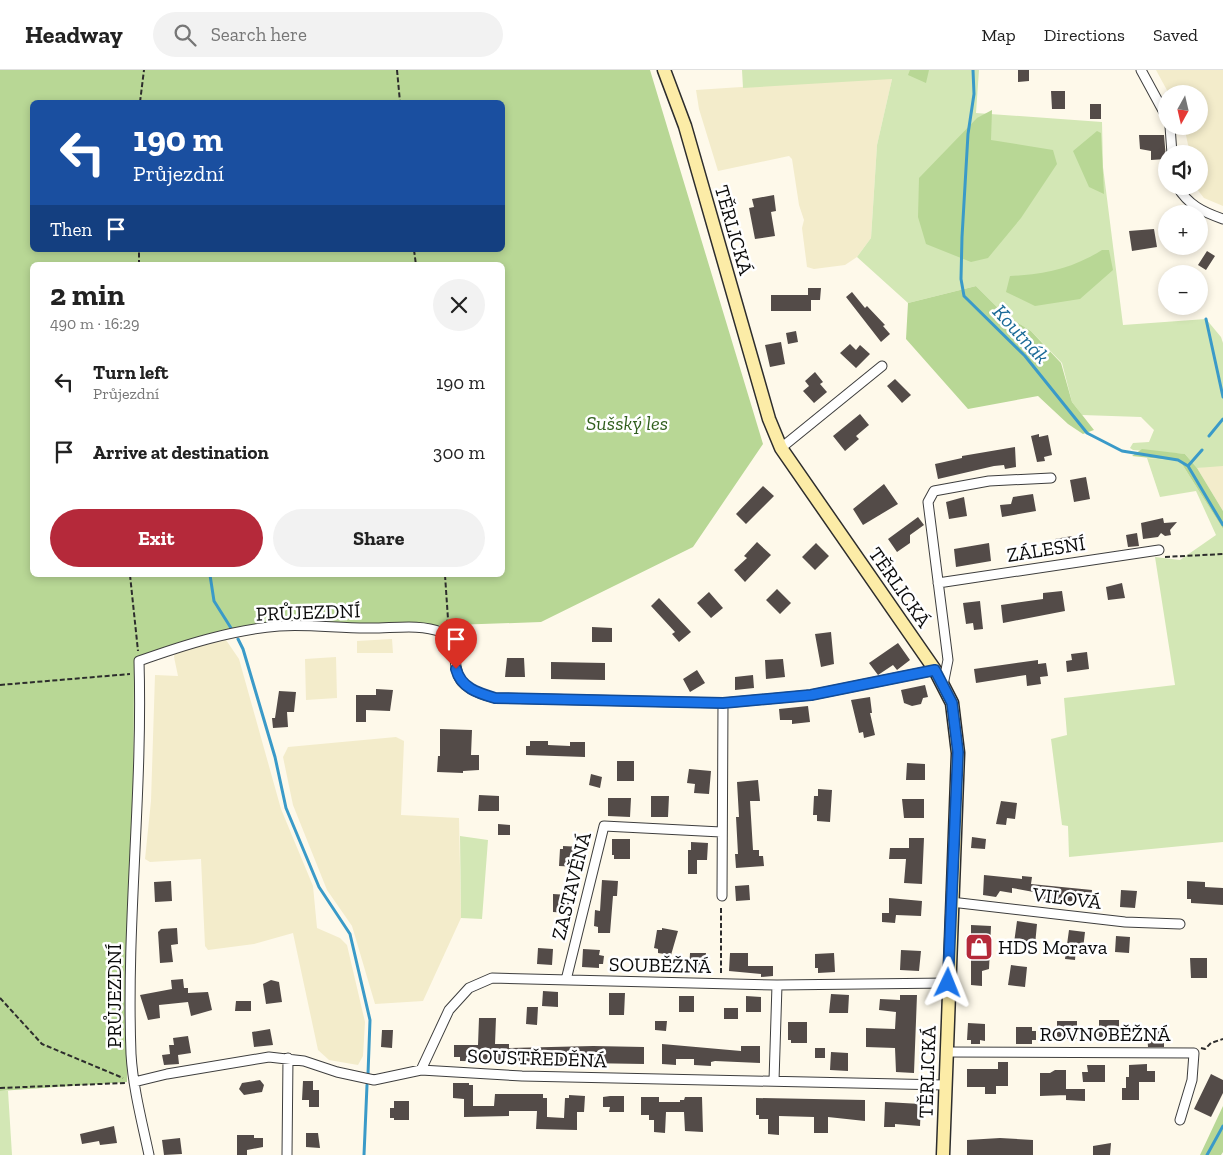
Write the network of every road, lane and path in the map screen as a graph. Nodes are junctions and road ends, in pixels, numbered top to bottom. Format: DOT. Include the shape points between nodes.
graph roads {
  1 [pos="144,70"];
  2 [pos="397,70"];
  3 [pos="664,70"];
  4 [pos="1141,70"];
  5 [pos="140,100"];
  6 [pos="400,100"];
  7 [pos="1158,101"];
  8 [pos="1182,195"];
  9 [pos="1223,219"];
  10 [pos="882,366"];
  11 [pos="781,448"];
  12 [pos="1052,478"];
  13 [pos="1159,550"];
  14 [pos="1223,554"];
  15 [pos="130,577"];
  16 [pos="445,577"];
  17 [pos="938,583"];
  18 [pos="443,632"];
  19 [pos="139,661"];
  20 [pos="935,670"];
  21 [pos="139,673"];
  22 [pos="0,685"];
  23 [pos="943,685"];
  24 [pos="723,703"];
  25 [pos="721,832"];
  26 [pos="722,896"];
  27 [pos="951,902"];
  28 [pos="1180,924"];
  29 [pos="566,980"];
  30 [pos="948,983"];
  31 [pos="721,984"];
  32 [pos="777,985"];
  33 [pos="0,998"];
  34 [pos="1223,1039"];
  35 [pos="946,1052"];
  36 [pos="1194,1053"];
  37 [pos="288,1058"];
  38 [pos="421,1070"];
  39 [pos="774,1081"];
  40 [pos="134,1082"];
  41 [pos="946,1085"];
  42 [pos="0,1088"];
  43 [pos="1180,1120"];
  44 [pos="149,1155"];
  45 [pos="287,1155"];
  46 [pos="943,1155"];
  1 -- 5 [label="path"];
  2 -- 6 [label="path"];
  3 -- 11 [label="main road, TĚRLICKÁ" via="685,126 769,419"];
  4 -- 7 [label="street"];
  8 -- 9 [label="street" via="1199,210"];
  10 -- 11 [label="street"];
  11 -- 20 [label="main road, TĚRLICKÁ"];
  12 -- 17 [label="street" via="989,481 934,491 928,502"];
  13 -- 14 [label="path" via="1160,558"];
  13 -- 17 [label="street, ZÁLESNÍ"];
  15 -- 19 [label="path"];
  16 -- 18 [label="path" via="448,619"];
  17 -- 23 [label="street" via="948,660"];
  18 -- 19 [label="street, PRŮJEZDNÍ" via="396,627 279,626 226,635"];
  18 -- 24 [label="street" via="451,640 462,683 495,698"];
  19 -- 21 [label="street, PRŮJEZDNÍ"];
  20 -- 23 [label="main road, TĚRLICKÁ"];
  20 -- 24 [label="street" via="811,695"];
  21 -- 22 [label="path"];
  21 -- 40 [label="street, PRŮJEZDNÍ" via="139,789 129,977"];
  23 -- 27 [label="main road, TĚRLICKÁ" via="952,703 958,752"];
  24 -- 25 [label="street"];
  25 -- 26 [label="street"];
  25 -- 29 [label="street, ZASTAVĚNÁ" via="604,826"];
  26 -- 31 [label="path"];
  27 -- 28 [label="street, VILOVÁ" via="1125,922"];
  27 -- 30 [label="main road, TĚRLICKÁ"];
  29 -- 31 [label="street, SOUBĚŽNÁ"];
  29 -- 38 [label="street, SOUBĚŽNÁ" via="492,978 470,988 449,1010"];
  30 -- 32 [label="street, SOUBĚŽNÁ"];
  30 -- 35 [label="main road, TĚRLICKÁ"];
  31 -- 32 [label="street, SOUBĚŽNÁ"];
  32 -- 39 [label="street"];
  33 -- 40 [label="path" via="42,1044"];
  34 -- 36 [label="path"];
  35 -- 36 [label="street, ROVNOBĚŽNÁ"];
  35 -- 41 [label="main road, TĚRLICKÁ"];
  36 -- 43 [label="street, ROVNOBĚŽNÁ" via="1192,1080"];
  37 -- 38 [label="street, SOUSTŘEDĚNÁ" via="374,1080"];
  37 -- 40 [label="street, SOUSTŘEDĚNÁ" via="269,1057"];
  37 -- 45 [label="street"];
  38 -- 39 [label="street, SOUSTŘEDĚNÁ" via="522,1076"];
  39 -- 41 [label="street, SOUSTŘEDĚNÁ"];
  40 -- 42 [label="path"];
  40 -- 44 [label="street, PRŮJEZDNÍ"];
  41 -- 46 [label="main road, TĚRLICKÁ"];
}
